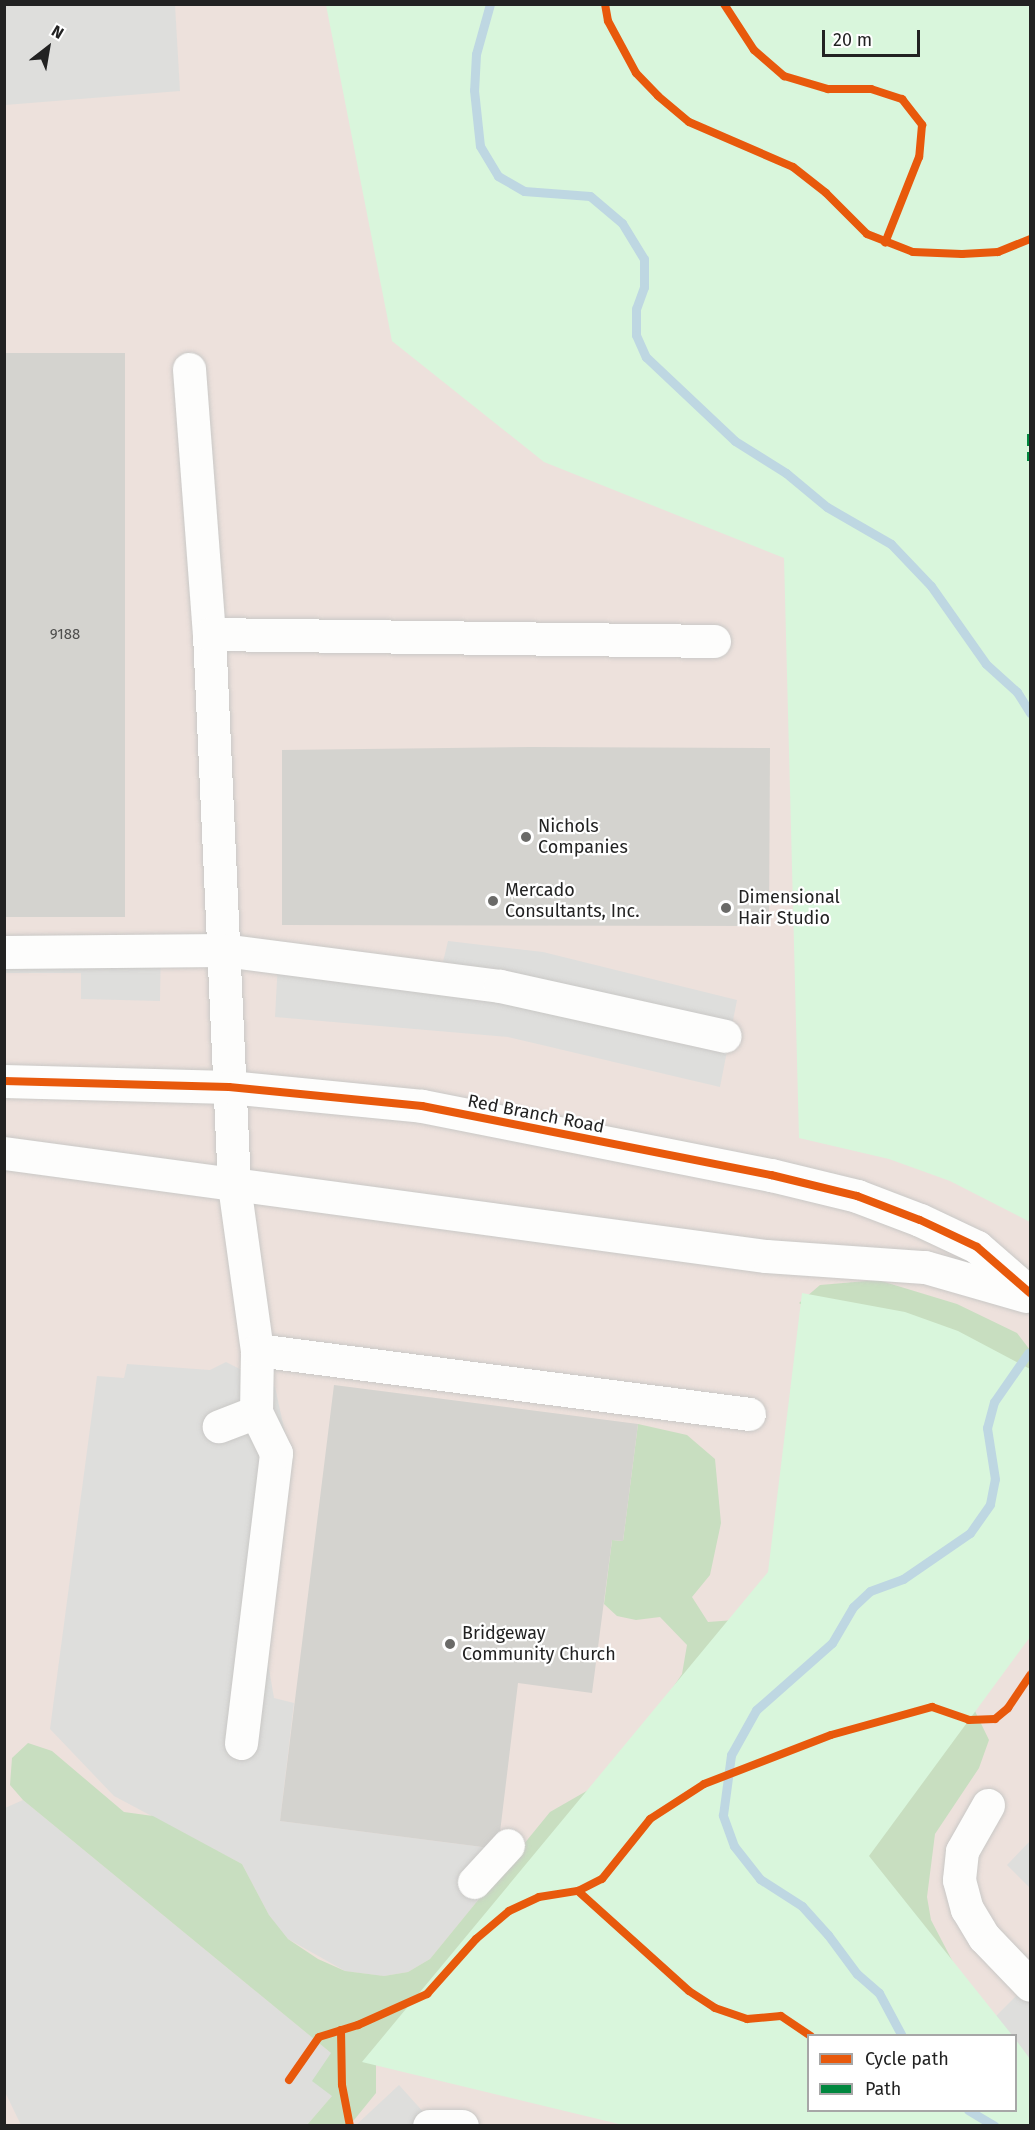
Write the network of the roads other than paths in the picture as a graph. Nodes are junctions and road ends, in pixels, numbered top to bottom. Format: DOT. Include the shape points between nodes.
graph roads {
  1 [pos="189,369"];
  2 [pos="209,634"];
  3 [pos="714,641"];
  4 [pos="223,950"];
  5 [pos="4,952"];
  6 [pos="725,1036"];
  7 [pos="4,1082"];
  8 [pos="229,1087"];
  9 [pos="4,1153"];
  10 [pos="234,1185"];
  11 [pos="1030,1295"];
  12 [pos="257,1350"];
  13 [pos="256,1412"];
  14 [pos="749,1414"];
  15 [pos="219,1426"];
  16 [pos="241,1743"];
  17 [pos="988,1805"];
  18 [pos="508,1845"];
  19 [pos="474,1882"];
  20 [pos="1030,1985"];
  21 [pos="429,2126"];
  22 [pos="462,2126"];
  1 -- 2 [label="street"];
  2 -- 3 [label="street"];
  2 -- 4 [label="street"];
  4 -- 5 [label="street"];
  4 -- 6 [label="street" via="500,986"];
  4 -- 8 [label="street"];
  7 -- 8 [label="street, Red Branch Road"];
  8 -- 10 [label="street"];
  8 -- 11 [label="street, Red Branch Road" via="422,1106 771,1175 857,1196 976,1247"];
  9 -- 10 [label="street, Red Branch Road"];
  10 -- 11 [label="street, Red Branch Road" via="766,1256 925,1267"];
  10 -- 12 [label="street"];
  12 -- 13 [label="street"];
  12 -- 14 [label="street"];
  13 -- 15 [label="street"];
  13 -- 16 [label="street" via="276,1453"];
  17 -- 20 [label="street" via="962,1851 959,1880 968,1910 984,1937"];
  18 -- 19 [label="street"];
  21 -- 22 [label="street"];
}
